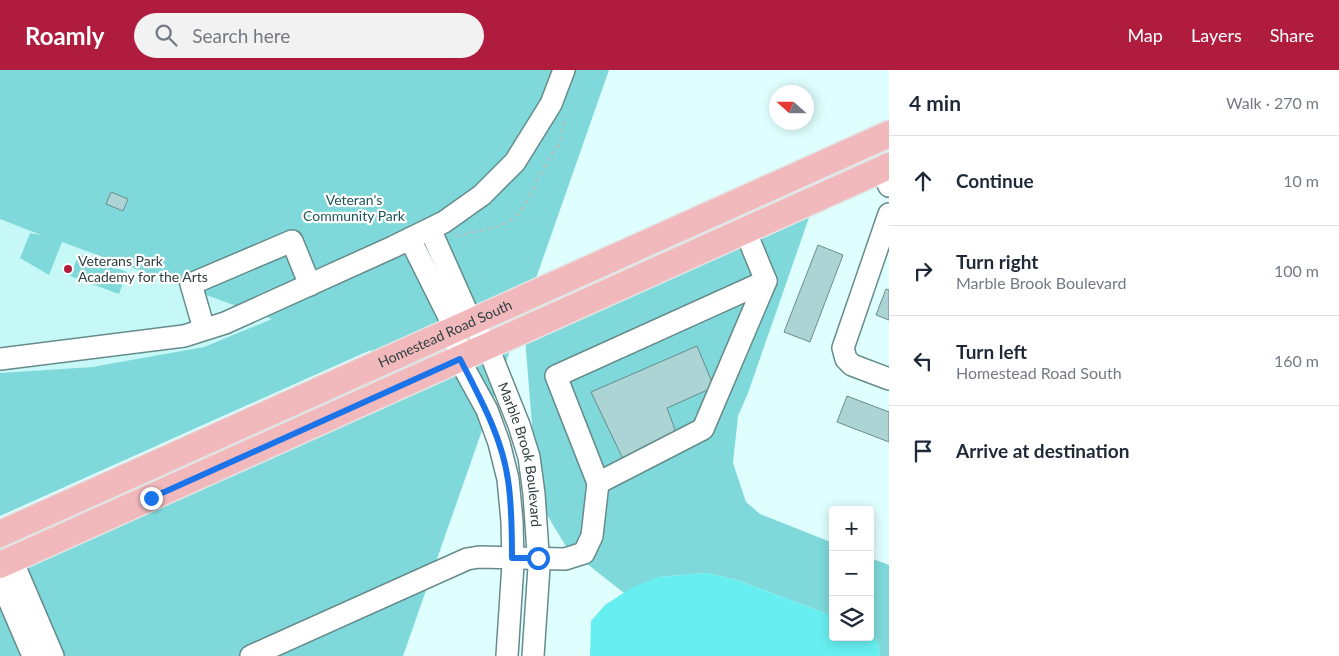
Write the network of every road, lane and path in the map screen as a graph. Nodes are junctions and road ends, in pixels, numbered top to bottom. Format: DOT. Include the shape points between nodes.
graph roads {
  1 [pos="564,70"];
  2 [pos="889,134"];
  3 [pos="850,152"];
  4 [pos="888,166"];
  5 [pos="889,214"];
  6 [pos="430,229"];
  7 [pos="745,230"];
  8 [pos="410,239"];
  9 [pos="882,254"];
  10 [pos="766,281"];
  11 [pos="310,285"];
  12 [pos="463,325"];
  13 [pos="204,329"];
  14 [pos="488,346"];
  15 [pos="0,359"];
  16 [pos="460,359"];
  17 [pos="889,379"];
  18 [pos="598,483"];
  19 [pos="0,534"];
  20 [pos="512,558"];
  21 [pos="538,558"];
  22 [pos="4,568"];
  23 [pos="33,656"];
  24 [pos="53,656"];
  25 [pos="252,656"];
  26 [pos="507,656"];
  27 [pos="533,656"];
  1 -- 6 [label="street" via="551,104 516,162 482,195"];
  2 -- 3 [label="main road, Homestead Road South"];
  3 -- 4 [label="main road"];
  3 -- 12 [label="main road, Homestead Road South"];
  4 -- 7 [label="main road, Homestead Road South"];
  5 -- 9 [label="street"];
  6 -- 8 [label="street"];
  6 -- 12 [label="street"];
  7 -- 10 [label="street"];
  7 -- 14 [label="main road, Homestead Road South"];
  8 -- 11 [label="street"];
  8 -- 12 [label="street"];
  9 -- 17 [label="street" via="843,348 852,365"];
  10 -- 18 [label="street" via="703,429"];
  10 -- 18 [label="street" via="556,376"];
  11 -- 13 [label="street" via="225,323"];
  11 -- 13 [label="street" via="292,241 284,244 191,284"];
  12 -- 14 [label="street, Marble Brook Boulevard"];
  12 -- 16 [label="street, Marble Brook Boulevard"];
  12 -- 19 [label="main road, Homestead Road South"];
  13 -- 15 [label="street" via="184,336"];
  14 -- 16 [label="main road, Homestead Road South"];
  14 -- 21 [label="street, Marble Brook Boulevard" via="529,457"];
  16 -- 20 [label="street, Marble Brook Boulevard" via="499,444 508,479"];
  16 -- 22 [label="main road, Homestead Road South"];
  18 -- 21 [label="street" via="592,536 584,554 565,560"];
  20 -- 21 [label="street"];
  20 -- 25 [label="street" via="468,560"];
  20 -- 26 [label="street, Marble Brook Boulevard"];
  21 -- 27 [label="street, Marble Brook Boulevard"];
  22 -- 23 [label="street"];
  22 -- 24 [label="street"];
}
